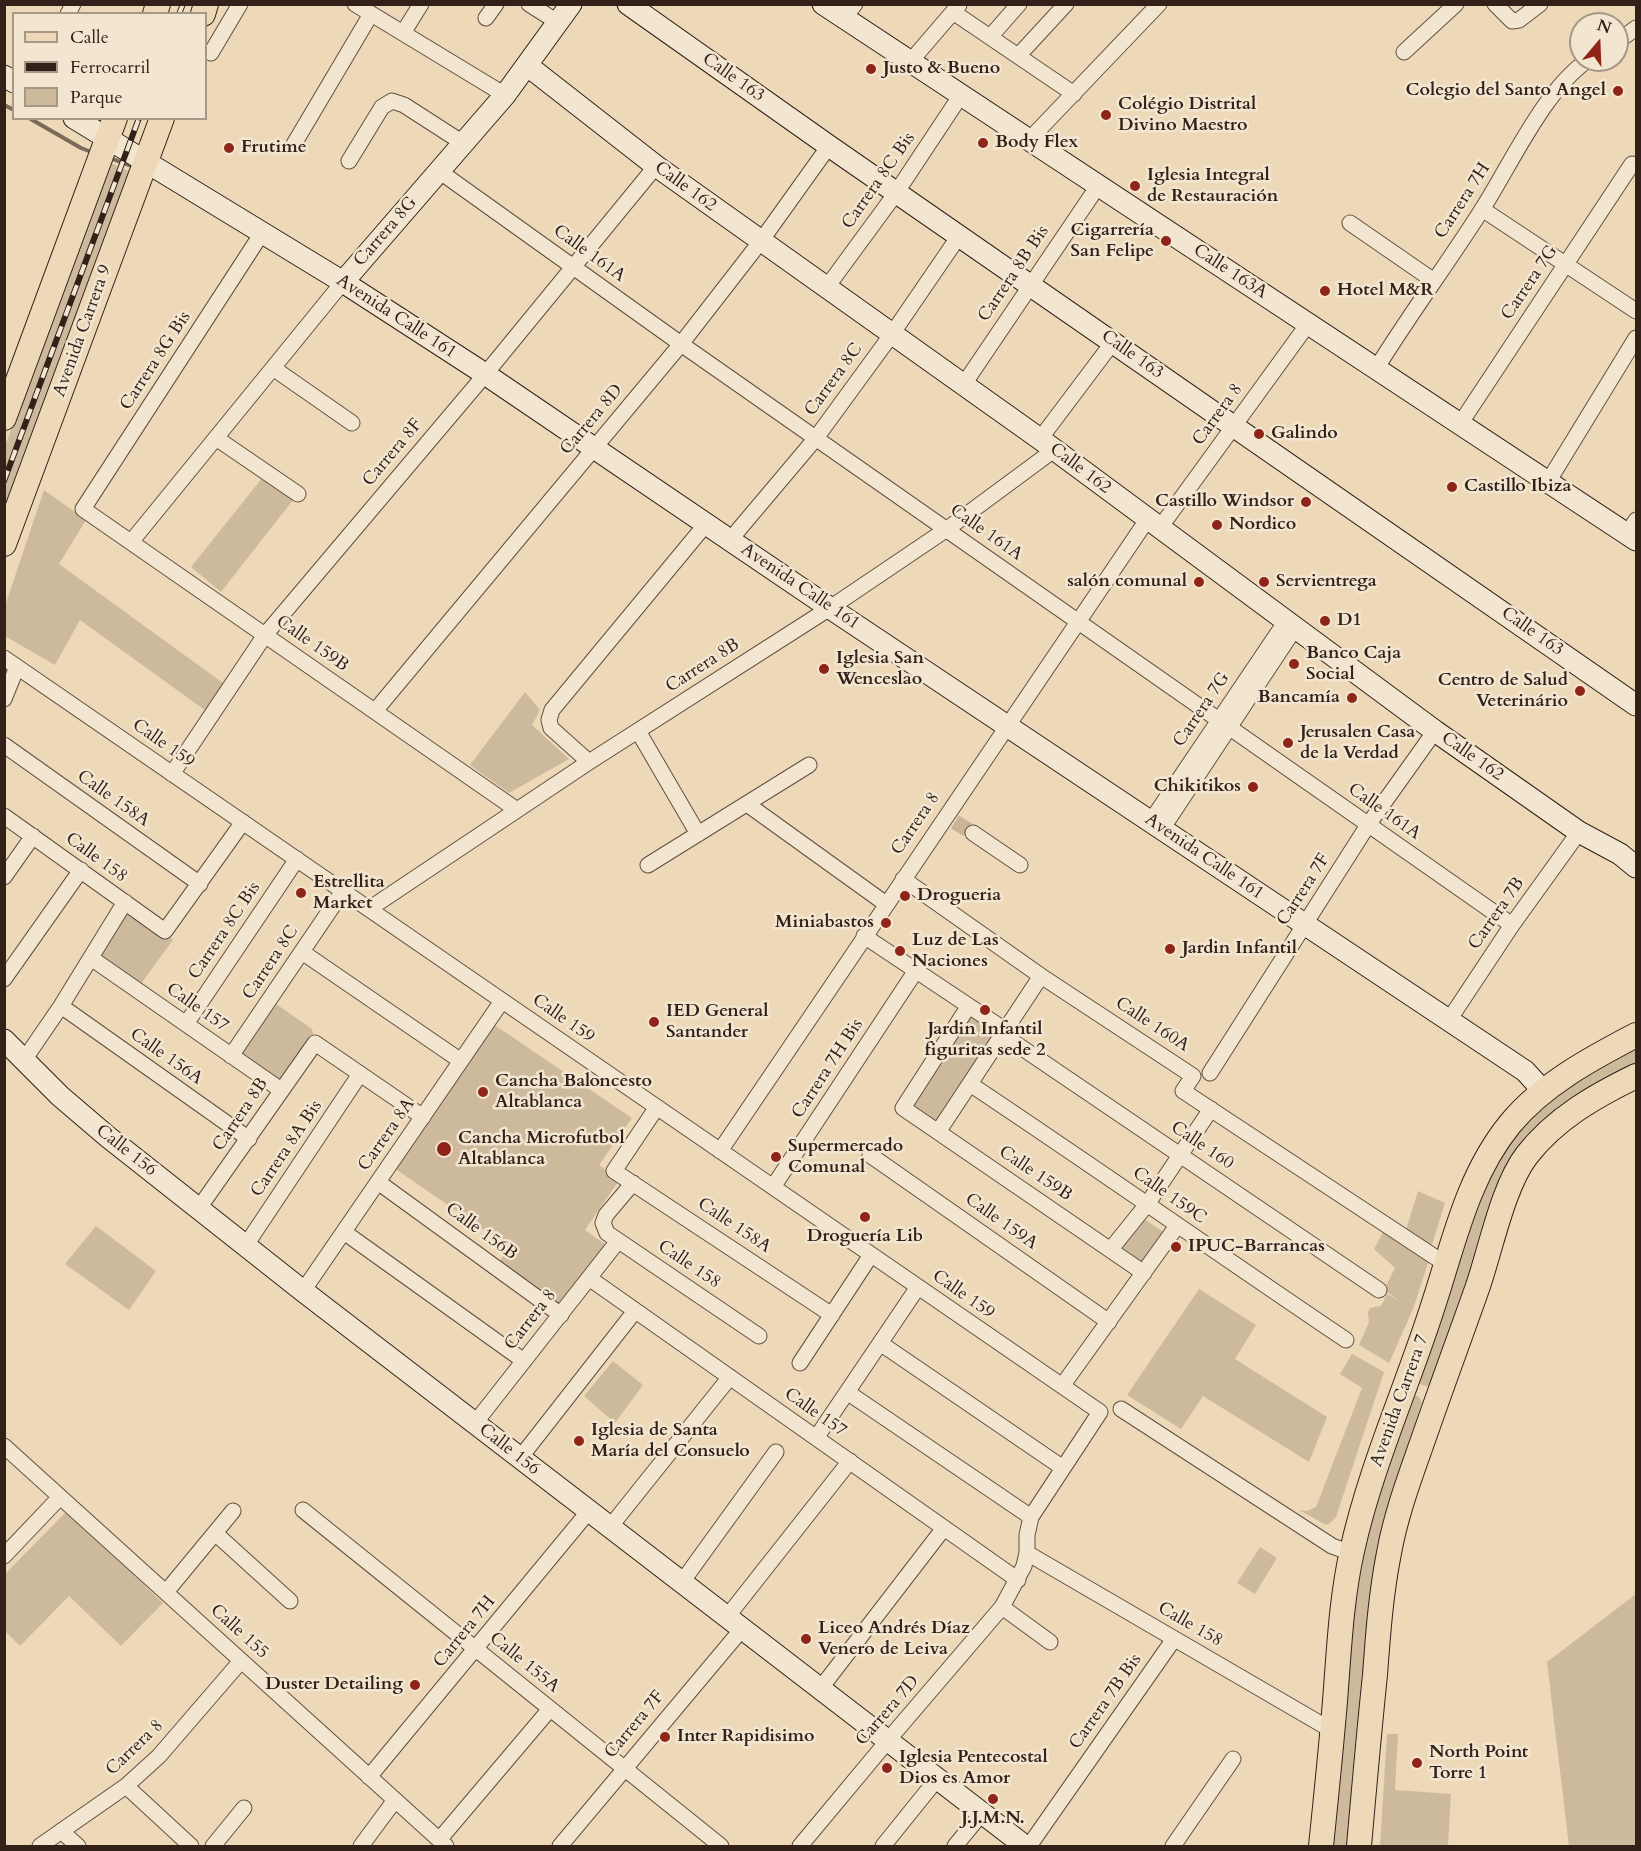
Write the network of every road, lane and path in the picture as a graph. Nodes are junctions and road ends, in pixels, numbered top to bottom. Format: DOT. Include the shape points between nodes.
graph roads {
  1 [pos="240,4"];
  2 [pos="355,4"];
  3 [pos="421,4"];
  4 [pos="496,4"];
  5 [pos="529,4"];
  6 [pos="571,4"];
  7 [pos="628,4"];
  8 [pos="823,4"];
  9 [pos="1019,4"];
  10 [pos="1066,4"];
  11 [pos="1159,4"];
  12 [pos="1456,4"];
  13 [pos="1495,4"];
  14 [pos="1540,4"];
  15 [pos="956,8"];
  16 [pos="850,11"];
  17 [pos="371,14"];
  18 [pos="486,18"];
  19 [pos="559,23"];
  20 [pos="403,33"];
  21 [pos="990,37"];
  22 [pos="1404,52"];
  23 [pos="211,53"];
  24 [pos="1017,56"];
  25 [pos="910,62"];
  26 [pos="528,66"];
  27 [pos="1572,72"];
  28 [pos="1074,94"];
  29 [pos="505,95"];
  30 [pos="961,95"];
  31 [pos="81,120"];
  32 [pos="161,120"];
  33 [pos="111,129"];
  34 [pos="1029,140"];
  35 [pos="463,143"];
  36 [pos="294,144"];
  37 [pos="829,146"];
  38 [pos="349,161"];
  39 [pos="146,162"];
  40 [pos="1632,164"];
  41 [pos="656,166"];
  42 [pos="439,171"];
  43 [pos="1098,186"];
  44 [pos="896,193"];
  45 [pos="1482,209"];
  46 [pos="1350,223"];
  47 [pos="262,233"];
  48 [pos="959,236"];
  49 [pos="761,241"];
  50 [pos="1566,264"];
  51 [pos="573,266"];
  52 [pos="1434,281"];
  53 [pos="343,282"];
  54 [pos="1030,285"];
  55 [pos="827,287"];
  56 [pos="1636,311"];
  57 [pos="1308,324"];
  58 [pos="892,334"];
  59 [pos="1636,338"];
  60 [pos="1113,342"];
  61 [pos="681,344"];
  62 [pos="273,368"];
  63 [pos="1376,369"];
  64 [pos="485,374"];
  65 [pos="964,384"];
  66 [pos="4,418"];
  67 [pos="351,423"];
  68 [pos="1460,424"];
  69 [pos="1234,426"];
  70 [pos="216,438"];
  71 [pos="816,438"];
  72 [pos="1047,445"];
  73 [pos="594,448"];
  74 [pos="1548,482"];
  75 [pos="298,494"];
  76 [pos="83,509"];
  77 [pos="706,524"];
  78 [pos="1153,524"];
  79 [pos="947,529"];
  80 [pos="1634,532"];
  81 [pos="730,540"];
  82 [pos="131,542"];
  83 [pos="4,544"];
  84 [pos="830,608"];
  85 [pos="1078,621"];
  86 [pos="1290,625"];
  87 [pos="265,635"];
  88 [pos="10,662"];
  89 [pos="4,699"];
  90 [pos="1636,705"];
  91 [pos="375,711"];
  92 [pos="1224,724"];
  93 [pos="1007,725"];
  94 [pos="638,731"];
  95 [pos="1435,731"];
  96 [pos="4,745"];
  97 [pos="589,762"];
  98 [pos="809,765"];
  99 [pos="172,774"];
  100 [pos="747,804"];
  101 [pos="517,810"];
  102 [pos="4,816"];
  103 [pos="243,822"];
  104 [pos="1156,825"];
  105 [pos="1368,825"];
  106 [pos="1579,832"];
  107 [pos="973,833"];
  108 [pos="698,834"];
  109 [pos="33,836"];
  110 [pos="297,860"];
  111 [pos="1020,865"];
  112 [pos="648,866"];
  113 [pos="1636,867"];
  114 [pos="81,870"];
  115 [pos="4,877"];
  116 [pos="903,879"];
  117 [pos="200,884"];
  118 [pos="343,891"];
  119 [pos="125,902"];
  120 [pos="886,904"];
  121 [pos="369,909"];
  122 [pos="1305,924"];
  123 [pos="1512,925"];
  124 [pos="864,936"];
  125 [pos="302,952"];
  126 [pos="91,958"];
  127 [pos="915,972"];
  128 [pos="1041,976"];
  129 [pos="4,980"];
  130 [pos="502,1001"];
  131 [pos="61,1006"];
  132 [pos="968,1006"];
  133 [pos="1449,1020"];
  134 [pos="186,1024"];
  135 [pos="1004,1032"];
  136 [pos="1636,1035"];
  137 [pos="4,1040"];
  138 [pos="231,1056"];
  139 [pos="24,1059"];
  140 [pos="461,1061"];
  141 [pos="1210,1073"];
  142 [pos="360,1074"];
  143 [pos="1636,1076"];
  144 [pos="970,1084"];
  145 [pos="281,1090"];
  146 [pos="1540,1094"];
  147 [pos="657,1107"];
  148 [pos="1211,1109"];
  149 [pos="423,1117"];
  150 [pos="938,1132"];
  151 [pos="249,1139"];
  152 [pos="720,1151"];
  153 [pos="1181,1154"];
  154 [pos="870,1155"];
  155 [pos="378,1182"];
  156 [pos="633,1183"];
  157 [pos="773,1187"];
  158 [pos="1148,1203"];
  159 [pos="199,1208"];
  160 [pos="1177,1226"];
  161 [pos="344,1232"];
  162 [pos="618,1241"];
  163 [pos="246,1245"];
  164 [pos="1111,1250"];
  165 [pos="871,1255"];
  166 [pos="1447,1265"];
  167 [pos="1144,1273"];
  168 [pos="589,1278"];
  169 [pos="918,1287"];
  170 [pos="1379,1290"];
  171 [pos="303,1291"];
  172 [pos="635,1311"];
  173 [pos="561,1314"];
  174 [pos="832,1315"];
  175 [pos="1109,1322"];
  176 [pos="759,1336"];
  177 [pos="1346,1340"];
  178 [pos="880,1343"];
  179 [pos="524,1361"];
  180 [pos="800,1363"];
  181 [pos="730,1377"];
  182 [pos="1062,1386"];
  183 [pos="847,1392"];
  184 [pos="1401,1400"];
  185 [pos="1121,1409"];
  186 [pos="1100,1412"];
  187 [pos="475,1423"];
  188 [pos="816,1438"];
  189 [pos="1422,1442"];
  190 [pos="4,1446"];
  191 [pos="776,1452"];
  192 [pos="520,1458"];
  193 [pos="850,1461"];
  194 [pos="1063,1468"];
  195 [pos="60,1497"];
  196 [pos="303,1510"];
  197 [pos="233,1511"];
  198 [pos="589,1511"];
  199 [pos="1031,1517"];
  200 [pos="610,1527"];
  201 [pos="944,1528"];
  202 [pos="215,1533"];
  203 [pos="1027,1552"];
  204 [pos="1351,1553"];
  205 [pos="4,1556"];
  206 [pos="1018,1580"];
  207 [pos="682,1582"];
  208 [pos="166,1592"];
  209 [pos="290,1601"];
  210 [pos="1002,1607"];
  211 [pos="734,1623"];
  212 [pos="1174,1638"];
  213 [pos="1050,1642"];
  214 [pos="476,1649"];
  215 [pos="241,1661"];
  216 [pos="820,1689"];
  217 [pos="550,1709"];
  218 [pos="1333,1731"];
  219 [pos="888,1740"];
  220 [pos="1233,1759"];
  221 [pos="624,1768"];
  222 [pos="369,1777"];
  223 [pos="937,1779"];
  224 [pos="126,1786"];
  225 [pos="395,1800"];
  226 [pos="244,1808"];
  227 [pos="982,1813"];
  228 [pos="61,1831"];
  229 [pos="443,1843"];
  230 [pos="40,1846"];
  231 [pos="78,1846"];
  232 [pos="191,1846"];
  233 [pos="213,1846"];
  234 [pos="361,1846"];
  235 [pos="560,1846"];
  236 [pos="721,1846"];
  237 [pos="800,1846"];
  238 [pos="883,1846"];
  239 [pos="955,1846"];
  240 [pos="1027,1846"];
  241 [pos="1173,1846"];
  242 [pos="1321,1846"];
  243 [pos="1359,1846"];
  1 -- 23 [label="street"];
  2 -- 17 [label="street"];
  3 -- 20 [label="street"];
  4 -- 18 [label="street"];
  5 -- 19 [label="street"];
  6 -- 19 [label="street, Carrera 8G"];
  7 -- 37 [label="street, Calle 163"];
  8 -- 16 [label="street, Calle 163A"];
  9 -- 21 [label="street"];
  10 -- 24 [label="street"];
  11 -- 28 [label="street"];
  12 -- 22 [label="street"];
  13 -- 14 [label="street" via="1512,21"];
  15 -- 21 [label="street"];
  15 -- 25 [label="street"];
  16 -- 25 [label="street, Calle 163A"];
  17 -- 20 [label="street"];
  17 -- 36 [label="street"];
  19 -- 26 [label="street, Carrera 8G"];
  20 -- 29 [label="street"];
  21 -- 24 [label="street"];
  24 -- 28 [label="street"];
  25 -- 30 [label="street, Calle 163A"];
  26 -- 29 [label="street, Carrera 8G"];
  26 -- 41 [label="street, Calle 162"];
  27 -- 45 [label="street, Carrera 7H" via="1558,88"];
  28 -- 34 [label="street"];
  29 -- 35 [label="street, Carrera 8G"];
  30 -- 34 [label="street, Calle 163A"];
  30 -- 44 [label="street, Carrera 8C Bis"];
  31 -- 33 [label="street, Avenida Calle 161"];
  32 -- 39 [label="main road, Avenida Carrera 9"];
  33 -- 39 [label="street, Avenida Calle 161"];
  33 -- 66 [label="main road"];
  34 -- 43 [label="street, Calle 163A"];
  35 -- 38 [label="street" via="392,101 382,107"];
  35 -- 42 [label="street, Carrera 8G"];
  37 -- 44 [label="street, Calle 163"];
  37 -- 49 [label="street, Carrera 8D"];
  39 -- 47 [label="street, Avenida Calle 161"];
  39 -- 83 [label="main road, Avenida Carrera 9"];
  40 -- 50 [label="street, Carrera 7G"];
  41 -- 49 [label="street, Calle 162"];
  41 -- 51 [label="street, Carrera 8F"];
  42 -- 51 [label="street, Calle 161A"];
  42 -- 53 [label="street, Carrera 8G"];
  43 -- 54 [label="street, Carrera 8B Bis"];
  43 -- 57 [label="street, Calle 163A"];
  44 -- 48 [label="street, Calle 163"];
  44 -- 55 [label="street, Carrera 8C Bis"];
  45 -- 50 [label="street"];
  45 -- 52 [label="street, Carrera 7H"];
  46 -- 52 [label="street"];
  47 -- 53 [label="street, Avenida Calle 161"];
  47 -- 76 [label="street, Carrera 8G Bis"];
  48 -- 54 [label="street, Calle 163"];
  48 -- 58 [label="street, Carrera 8C"];
  49 -- 55 [label="street, Calle 162"];
  49 -- 61 [label="street, Carrera 8D"];
  50 -- 56 [label="street"];
  50 -- 68 [label="street, Carrera 7G"];
  51 -- 61 [label="street, Calle 161A"];
  51 -- 64 [label="street, Carrera 8F"];
  52 -- 63 [label="street, Carrera 7H"];
  53 -- 62 [label="street, Carrera 8G"];
  53 -- 64 [label="street, Avenida Calle 161"];
  54 -- 60 [label="street, Calle 163"];
  54 -- 65 [label="street, Carrera 8B Bis"];
  55 -- 58 [label="street, Calle 162"];
  57 -- 63 [label="street, Calle 163A"];
  57 -- 69 [label="street, Carrera 8"];
  58 -- 65 [label="street, Calle 162"];
  58 -- 71 [label="street, Carrera 8C"];
  59 -- 74 [label="street"];
  60 -- 69 [label="street, Calle 163"];
  60 -- 72 [label="street, Carrera 8B"];
  61 -- 71 [label="street, Calle 161A"];
  61 -- 73 [label="street, Carrera 8D"];
  62 -- 67 [label="street"];
  62 -- 70 [label="street, Carrera 8G"];
  63 -- 68 [label="street, Calle 163A"];
  64 -- 73 [label="street, Avenida Calle 161"];
  64 -- 87 [label="street, Carrera 8F"];
  65 -- 72 [label="street, Calle 162"];
  68 -- 74 [label="street, Calle 163A"];
  69 -- 78 [label="street, Carrera 8"];
  69 -- 90 [label="street, Calle 163"];
  70 -- 75 [label="street"];
  70 -- 82 [label="street, Carrera 8G"];
  71 -- 79 [label="street, Calle 161A"];
  71 -- 81 [label="street, Carrera 8C"];
  72 -- 78 [label="street, Calle 162"];
  72 -- 79 [label="street, Carrera 8B"];
  73 -- 77 [label="street, Avenida Calle 161"];
  73 -- 91 [label="street, Carrera 8D"];
  74 -- 80 [label="street, Calle 163A"];
  76 -- 82 [label="street, Calle 159B"];
  77 -- 81 [label="street, Avenida Calle 161"];
  77 -- 97 [label="street" via="552,710 551,728"];
  78 -- 85 [label="street, Carrera 8"];
  78 -- 86 [label="street, Calle 162"];
  79 -- 84 [label="street, Carrera 8B"];
  79 -- 85 [label="street, Calle 161A"];
  81 -- 84 [label="street, Avenida Calle 161"];
  82 -- 87 [label="street, Calle 159B"];
  84 -- 93 [label="street, Avenida Calle 161"];
  84 -- 94 [label="street, Carrera 8B"];
  85 -- 92 [label="street, Calle 161A"];
  85 -- 93 [label="street, Carrera 8"];
  86 -- 92 [label="street, Carrera 7G"];
  86 -- 95 [label="street, Calle 162"];
  87 -- 91 [label="street, Calle 159B"];
  87 -- 99 [label="street, Carrera 8F"];
  88 -- 89 [label="street"];
  88 -- 99 [label="street, Calle 159"];
  91 -- 101 [label="street, Calle 159B"];
  92 -- 104 [label="street, Carrera 7G"];
  92 -- 105 [label="street, Calle 161A"];
  93 -- 104 [label="street, Avenida Calle 161"];
  93 -- 116 [label="street, Carrera 8" via="950,819"];
  94 -- 97 [label="street, Carrera 8B"];
  94 -- 108 [label="street"];
  95 -- 105 [label="street, Carrera 7F"];
  95 -- 106 [label="street, Calle 162"];
  96 -- 117 [label="street, Calle 158A"];
  97 -- 101 [label="street, Carrera 8B"];
  98 -- 100 [label="street"];
  99 -- 103 [label="street, Calle 159"];
  100 -- 108 [label="street"];
  100 -- 120 [label="street"];
  101 -- 121 [label="street, Carrera 8B"];
  102 -- 109 [label="street, Calle 158"];
  103 -- 110 [label="street, Calle 159"];
  103 -- 117 [label="street"];
  104 -- 122 [label="street, Avenida Calle 161"];
  105 -- 122 [label="street, Carrera 7F"];
  105 -- 123 [label="street, Calle 161A"];
  106 -- 113 [label="street, Calle 162"];
  106 -- 123 [label="street, Carrera 7B"];
  107 -- 111 [label="street"];
  108 -- 112 [label="street"];
  109 -- 114 [label="street, Calle 158"];
  109 -- 115 [label="street"];
  110 -- 118 [label="street, Calle 159"];
  110 -- 134 [label="street, Carrera 8C Bis"];
  114 -- 119 [label="street, Calle 158"];
  114 -- 129 [label="street"];
  116 -- 120 [label="street, Carrera 8"];
  116 -- 128 [label="street, Calle 160A"];
  117 -- 119 [label="street, Calle 158" via="165,931"];
  118 -- 121 [label="street, Calle 159"];
  118 -- 125 [label="street, Carrera 8C"];
  119 -- 126 [label="street"];
  120 -- 124 [label="street, Carrera 8"];
  121 -- 130 [label="street, Calle 159"];
  122 -- 133 [label="street, Avenida Calle 161"];
  122 -- 141 [label="street, Carrera 7F"];
  123 -- 133 [label="street, Carrera 7B"];
  124 -- 127 [label="street, Calle 160"];
  124 -- 152 [label="street, Carrera 8"];
  125 -- 138 [label="street, Carrera 8C"];
  125 -- 140 [label="street"];
  126 -- 131 [label="street"];
  126 -- 134 [label="street, Calle 157"];
  127 -- 132 [label="street, Calle 160"];
  127 -- 157 [label="street, Carrera 7H Bis"];
  128 -- 135 [label="street"];
  128 -- 148 [label="street, Calle 160A" via="1193,1076 1183,1091"];
  130 -- 140 [label="street, Carrera 8A"];
  130 -- 147 [label="street, Calle 159"];
  131 -- 139 [label="street"];
  131 -- 151 [label="street, Calle 156A"];
  132 -- 135 [label="street, Calle 160"];
  132 -- 150 [label="street, Calle 159B" via="903,1108"];
  133 -- 146 [label="street, Avenida Calle 161" via="1525,1071"];
  134 -- 138 [label="street, Calle 157"];
  135 -- 144 [label="street"];
  135 -- 153 [label="street, Calle 160"];
  136 -- 146 [label="main road, Avenida Carrera 7"];
  137 -- 139 [label="street, Calle 156"];
  138 -- 145 [label="street, Calle 157"];
  139 -- 159 [label="street, Calle 156" via="84,1117"];
  140 -- 149 [label="street, Carrera 8A"];
  142 -- 145 [label="street, Carrera 8B" via="315,1042"];
  142 -- 149 [label="street"];
  142 -- 163 [label="street, Carrera 8A Bis"];
  143 -- 189 [label="main road, Avenida Carrera 7" via="1559,1121 1538,1141 1516,1173"];
  144 -- 150 [label="street"];
  144 -- 158 [label="street, Calle 159C"];
  145 -- 151 [label="street, Carrera 8B"];
  146 -- 166 [label="main road, Avenida Carrera 7" via="1510,1124 1474,1180"];
  147 -- 152 [label="street, Calle 159"];
  147 -- 156 [label="street, Calle 158A" via="614,1171"];
  148 -- 153 [label="street"];
  148 -- 166 [label="street, Calle 160A"];
  149 -- 155 [label="street, Carrera 8A"];
  150 -- 164 [label="street, Calle 159B"];
  151 -- 159 [label="street, Carrera 8B"];
  152 -- 157 [label="street, Calle 159"];
  153 -- 158 [label="street"];
  153 -- 170 [label="street, Calle 160"];
  154 -- 175 [label="street, Calle 159A"];
  155 -- 161 [label="street, Carrera 8A"];
  155 -- 173 [label="street, Calle 156B"];
  156 -- 162 [label="street, Calle 158" via="603,1223 607,1233"];
  156 -- 174 [label="street, Calle 158A"];
  157 -- 165 [label="street, Calle 159"];
  158 -- 160 [label="street, Calle 159C"];
  158 -- 164 [label="street"];
  159 -- 163 [label="street, Calle 156"];
  160 -- 167 [label="street"];
  160 -- 177 [label="street, Calle 159C"];
  161 -- 171 [label="street, Carrera 8A"];
  161 -- 179 [label="street"];
  162 -- 168 [label="street, Carrera 8"];
  162 -- 176 [label="street, Calle 158"];
  163 -- 171 [label="street, Calle 156"];
  164 -- 167 [label="street, Calle 159B"];
  165 -- 169 [label="street, Calle 159"];
  165 -- 174 [label="street"];
  166 -- 184 [label="main road, Avenida Carrera 7"];
  167 -- 175 [label="street"];
  168 -- 172 [label="street, Calle 157"];
  168 -- 173 [label="street, Carrera 8"];
  169 -- 178 [label="street"];
  169 -- 182 [label="street, Calle 159"];
  171 -- 187 [label="street, Calle 156"];
  172 -- 181 [label="street, Calle 157"];
  172 -- 192 [label="street"];
  173 -- 179 [label="street, Carrera 8"];
  174 -- 180 [label="street"];
  175 -- 182 [label="street"];
  178 -- 183 [label="street"];
  178 -- 194 [label="street"];
  179 -- 187 [label="street, Carrera 8"];
  181 -- 188 [label="street, Calle 157"];
  181 -- 200 [label="street"];
  182 -- 186 [label="street, Calle 159"];
  183 -- 188 [label="street"];
  183 -- 199 [label="street"];
  184 -- 189 [label="main road" via="1410,1391 1423,1392 1426,1397"];
  184 -- 204 [label="main road, Avenida Carrera 7" via="1368,1489"];
  185 -- 204 [label="street" via="1329,1544"];
  186 -- 194 [label="street, Carrera 7D"];
  187 -- 192 [label="street, Calle 156"];
  188 -- 193 [label="street, Calle 157"];
  189 -- 243 [label="main road, Avenida Carrera 7" via="1389,1554"];
  190 -- 195 [label="street, Calle 155"];
  191 -- 207 [label="street"];
  192 -- 198 [label="street, Calle 156"];
  193 -- 201 [label="street, Calle 157"];
  193 -- 211 [label="street, Carrera 7F"];
  194 -- 199 [label="street, Carrera 7D"];
  195 -- 205 [label="street"];
  195 -- 208 [label="street, Calle 155"];
  196 -- 214 [label="street, Calle 155A"];
  197 -- 202 [label="street"];
  198 -- 200 [label="street, Calle 156"];
  198 -- 214 [label="street, Carrera 7H"];
  199 -- 203 [label="street, Carrera 7D"];
  200 -- 207 [label="street, Calle 156"];
  201 -- 206 [label="street, Calle 157"];
  201 -- 216 [label="street"];
  202 -- 208 [label="street"];
  202 -- 209 [label="street"];
  203 -- 206 [label="street, Carrera 7D"];
  203 -- 212 [label="street, Calle 158"];
  204 -- 218 [label="main road, Avenida Carrera 7" via="1341,1617"];
  206 -- 210 [label="street, Carrera 7D"];
  207 -- 211 [label="street, Calle 156"];
  208 -- 215 [label="street, Calle 155"];
  210 -- 213 [label="street"];
  210 -- 219 [label="street, Carrera 7D"];
  211 -- 216 [label="street, Calle 156"];
  211 -- 221 [label="street, Carrera 7F"];
  212 -- 218 [label="street, Calle 158"];
  212 -- 240 [label="street, Carrera 7B Bis"];
  214 -- 217 [label="street, Calle 155A"];
  214 -- 222 [label="street, Carrera 7H"];
  215 -- 222 [label="street, Calle 155"];
  215 -- 224 [label="street, Carrera 8" via="159,1756"];
  216 -- 219 [label="street, Calle 156"];
  217 -- 221 [label="street, Calle 155A"];
  217 -- 229 [label="street"];
  218 -- 242 [label="main road, Avenida Carrera 7"];
  219 -- 223 [label="street, Calle 156"];
  219 -- 237 [label="street, Carrera 7D"];
  220 -- 241 [label="street"];
  221 -- 235 [label="street, Carrera 7F"];
  221 -- 236 [label="street, Calle 155A"];
  222 -- 225 [label="street, Calle 155"];
  223 -- 227 [label="street, Calle 156"];
  223 -- 238 [label="street"];
  224 -- 228 [label="street, Carrera 8"];
  224 -- 232 [label="street"];
  225 -- 229 [label="street, Calle 155"];
  225 -- 234 [label="street"];
  226 -- 233 [label="street"];
  227 -- 239 [label="street"];
  227 -- 240 [label="street, Calle 156"];
  228 -- 230 [label="street, Carrera 8"];
  228 -- 231 [label="street"];
}
